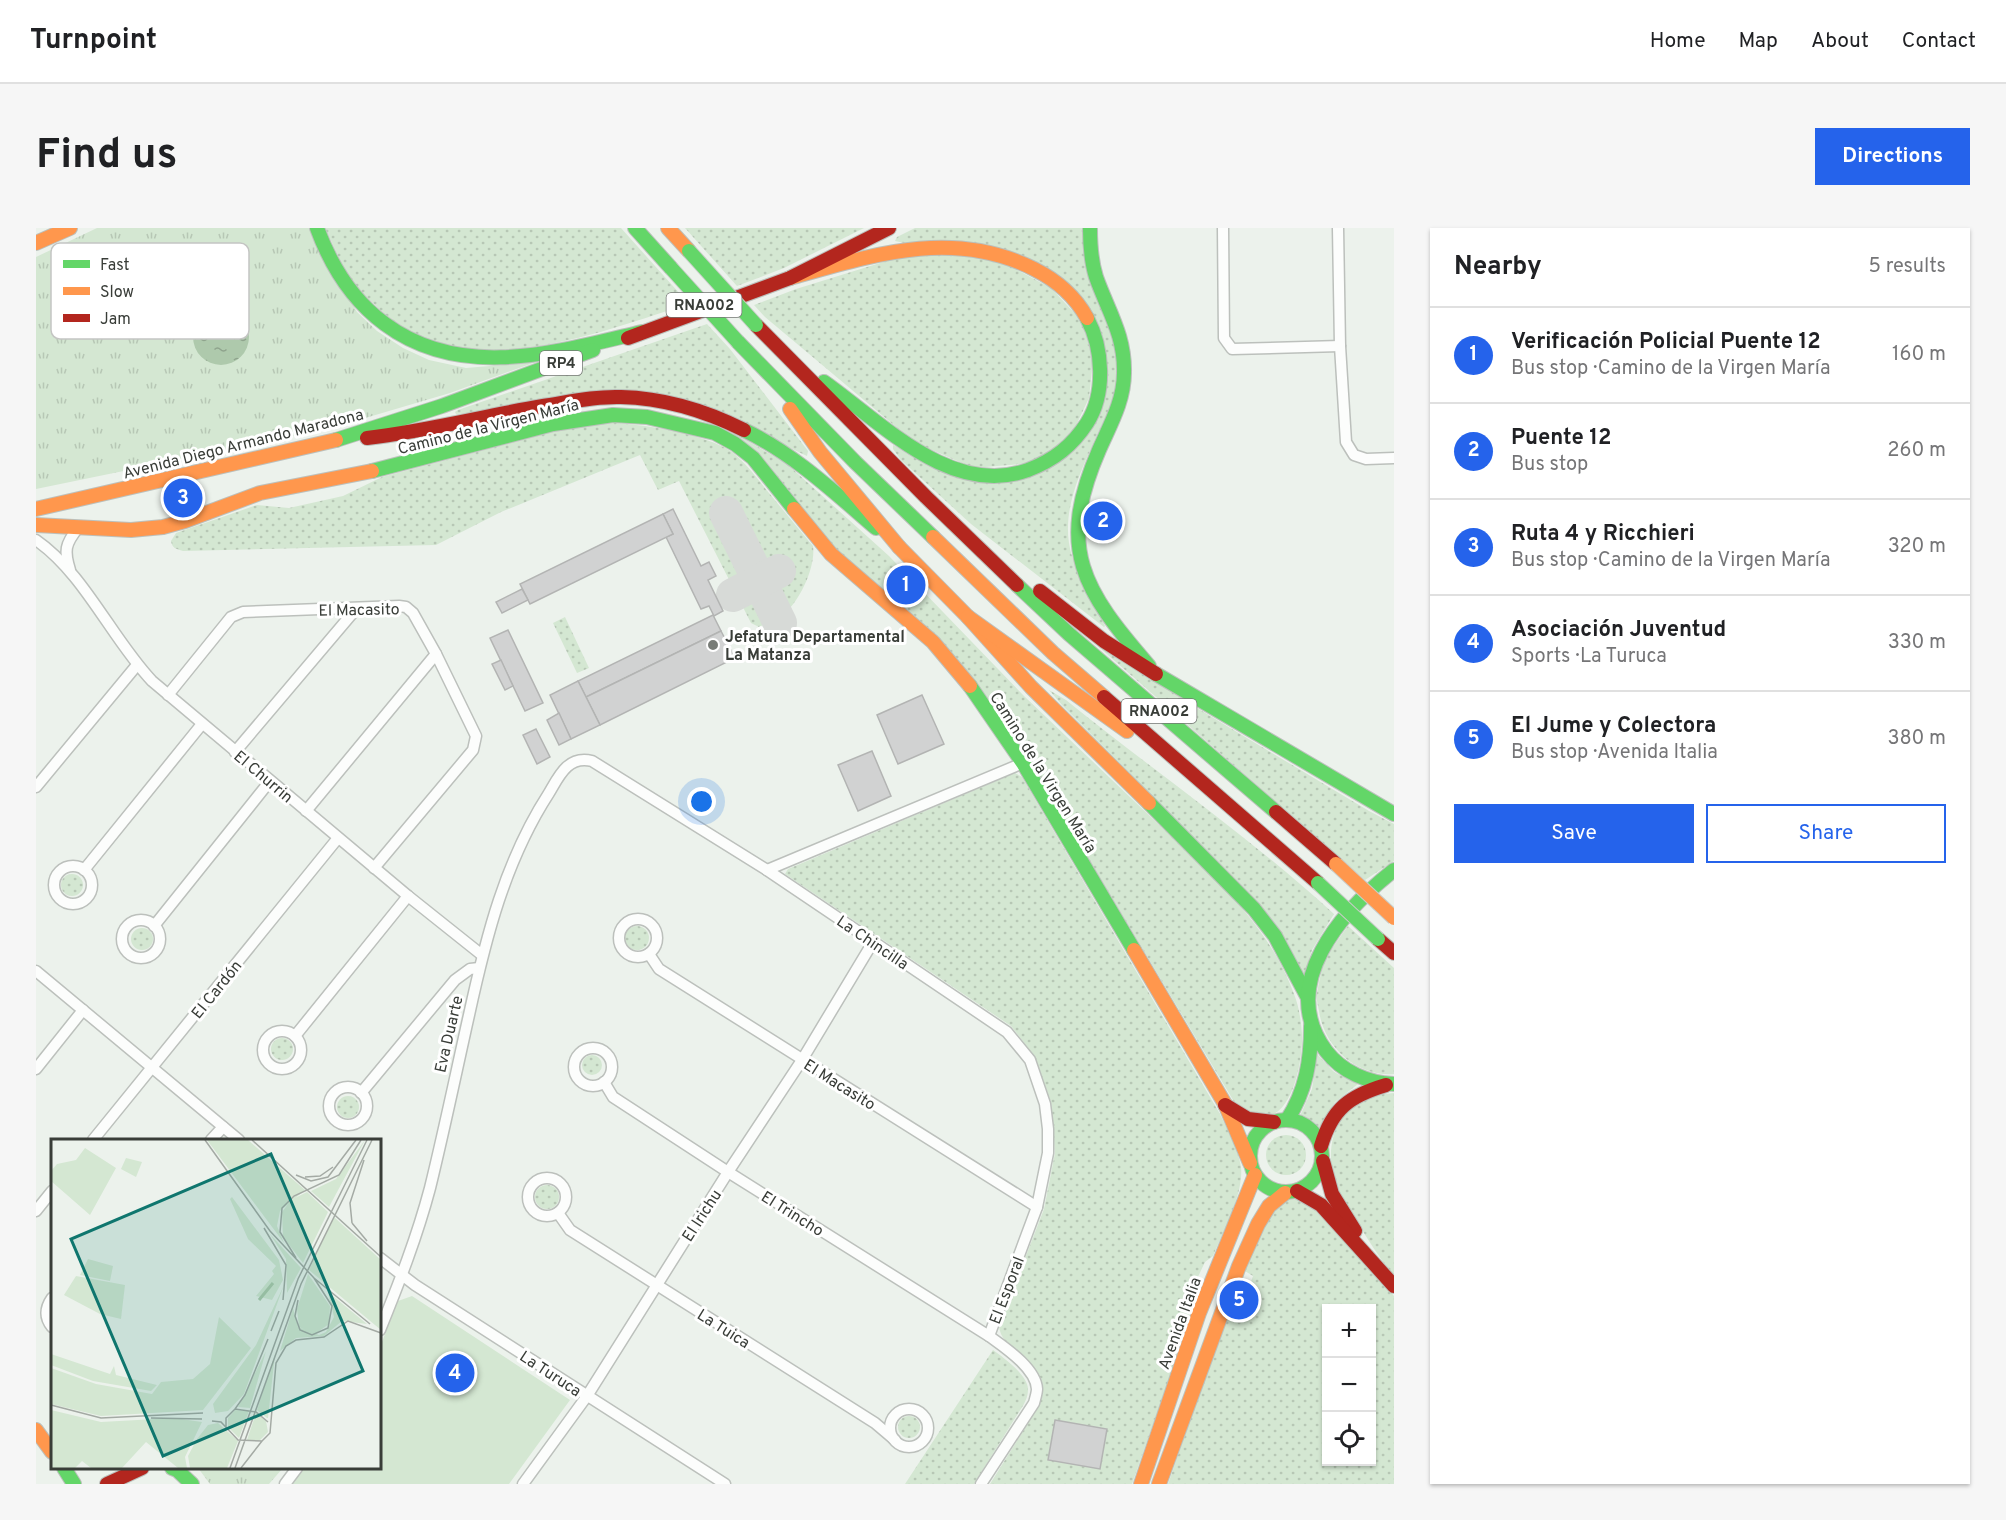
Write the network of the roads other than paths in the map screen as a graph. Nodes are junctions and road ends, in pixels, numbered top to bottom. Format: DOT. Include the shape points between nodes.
graph roads {
  1 [pos="62,228"];
  2 [pos="70,228"];
  3 [pos="317,228"];
  4 [pos="635,228"];
  5 [pos="668,228"];
  6 [pos="889,228"];
  7 [pos="1090,228"];
  8 [pos="1223,228"];
  9 [pos="1338,228"];
  10 [pos="38,242"];
  11 [pos="790,278"];
  12 [pos="642,332"];
  13 [pos="1340,346"];
  14 [pos="791,361"];
  15 [pos="759,364"];
  16 [pos="330,442"];
  17 [pos="1394,458"];
  18 [pos="36,509"];
  19 [pos="36,525"];
  20 [pos="78,528"];
  21 [pos="36,540"];
  22 [pos="898,547"];
  23 [pos="985,554"];
  24 [pos="71,574"];
  25 [pos="356,609"];
  26 [pos="968,617"];
  27 [pos="436,654"];
  28 [pos="137,665"];
  29 [pos="1156,674"];
  30 [pos="168,695"];
  31 [pos="202,724"];
  32 [pos="236,752"];
  33 [pos="578,760"];
  34 [pos="1175,760"];
  35 [pos="1023,764"];
  36 [pos="270,781"];
  37 [pos="36,787"];
  38 [pos="306,811"];
  39 [pos="1394,814"];
  40 [pos="338,838"];
  41 [pos="374,868"];
  42 [pos="84,870"];
  43 [pos="767,870"];
  44 [pos="1394,870"];
  45 [pos="408,896"];
  46 [pos="1394,918"];
  47 [pos="154,926"];
  48 [pos="873,942"];
  49 [pos="1394,953"];
  50 [pos="649,954"];
  51 [pos="482,955"];
  52 [pos="479,968"];
  53 [pos="36,970"];
  54 [pos="1307,996"];
  55 [pos="83,1010"];
  56 [pos="1311,1023"];
  57 [pos="295,1036"];
  58 [pos="802,1060"];
  59 [pos="152,1068"];
  60 [pos="36,1069"];
  61 [pos="604,1082"];
  62 [pos="1391,1084"];
  63 [pos="361,1093"];
  64 [pos="1225,1104"];
  65 [pos="1281,1121"];
  66 [pos="223,1127"];
  67 [pos="94,1139"];
  68 [pos="212,1139"];
  69 [pos="238,1139"];
  70 [pos="1322,1152"];
  71 [pos="1252,1169"];
  72 [pos="728,1172"];
  73 [pos="51,1192"];
  74 [pos="1291,1192"];
  75 [pos="1037,1207"];
  76 [pos="36,1211"];
  77 [pos="558,1212"];
  78 [pos="381,1259"];
  79 [pos="1378,1266"];
  80 [pos="403,1276"];
  81 [pos="656,1285"];
  82 [pos="1394,1286"];
  83 [pos="51,1300"];
  84 [pos="51,1325"];
  85 [pos="381,1328"];
  86 [pos="989,1336"];
  87 [pos="587,1396"];
  88 [pos="893,1417"];
  89 [pos="875,1423"];
  90 [pos="36,1430"];
  91 [pos="895,1440"];
  92 [pos="51,1451"];
  93 [pos="65,1469"];
  94 [pos="138,1469"];
  95 [pos="175,1469"];
  96 [pos="296,1469"];
  97 [pos="74,1484"];
  98 [pos="107,1484"];
  99 [pos="192,1484"];
  100 [pos="285,1484"];
  101 [pos="523,1484"];
  102 [pos="725,1484"];
  103 [pos="981,1484"];
  104 [pos="1141,1484"];
  105 [pos="1159,1484"];
  1 -- 10 [label="main road"];
  2 -- 10 [label="main road"];
  3 -- 12 [label="main road" via="324,249 350,291 382,324 430,350 471,358 524,357"];
  4 -- 15 [label="main road, RNA002, bridge"];
  5 -- 14 [label="main road, RNA002, bridge"];
  6 -- 11 [label="main road, Avenida Diego Armando Maradona / RP4"];
  7 -- 29 [label="main road" via="1090,254 1120,331 1125,360 1116,417 1082,491 1077,514 1079,556 1101,606"];
  8 -- 13 [label="street" via="1224,338 1232,350"];
  9 -- 13 [label="street"];
  11 -- 12 [label="main road, Avenida Diego Armando Maradona / RP4"];
  11 -- 14 [label="main road" via="896,250 939,247 980,250 1009,258 1057,283 1076,300 1096,339 1100,382 1090,420 1062,452 1033,469 995,477 950,467 911,447 834,388"];
  12 -- 16 [label="main road, Avenida Diego Armando Maradona / RP4" via="442,406"];
  13 -- 17 [label="street" via="1346,442 1354,455 1366,459"];
  14 -- 23 [label="main road, RNA002"];
  15 -- 22 [label="main road" via="820,452"];
  15 -- 34 [label="main road, RNA002" via="1045,645"];
  16 -- 18 [label="main road, Avenida Diego Armando Maradona / RP4"];
  16 -- 22 [label="main road" via="398,435 584,399 626,397 659,401 720,419 769,443"];
  19 -- 20 [label="main road, Camino de la Virgen María"];
  20 -- 24 [label="street, El Churrin" via="65,555"];
  20 -- 35 [label="main road, Camino de la Virgen María" via="163,527 260,493 382,470 584,418 613,414 679,423 715,433 753,458 831,554 933,642 978,696"];
  21 -- 24 [label="street, El Churrin"];
  22 -- 26 [label="main road, Camino de la Virgen María"];
  23 -- 29 [label="main road"];
  23 -- 46 [label="main road, RNA002, bridge" via="1070,634"];
  24 -- 28 [label="street, El Churrin"];
  25 -- 27 [label="street, El Macasito" via="406,607"];
  25 -- 30 [label="street, El Macasito" via="243,612 231,617"];
  25 -- 32 [label="street"];
  26 -- 34 [label="main road" via="1107,718"];
  26 -- 54 [label="main road, Camino de la Virgen María" via="1031,687 1254,909 1275,936"];
  27 -- 38 [label="street"];
  27 -- 41 [label="street, El Macasito" via="476,741 473,750"];
  28 -- 30 [label="street, El Churrin"];
  28 -- 37 [label="street"];
  29 -- 39 [label="main road"];
  30 -- 31 [label="street, El Churrin"];
  31 -- 32 [label="street, El Churrin"];
  31 -- 42 [label="street"];
  32 -- 36 [label="street, El Churrin"];
  33 -- 43 [label="street, La Chincilla" via="592,761"];
  33 -- 51 [label="street, Eva Duarte" via="560,775 522,840 496,904"];
  34 -- 49 [label="main road, RNA002, bridge"];
  35 -- 43 [label="street"];
  35 -- 64 [label="main road, Camino de la Virgen María"];
  36 -- 38 [label="street, El Churrin"];
  36 -- 47 [label="street"];
  38 -- 40 [label="street, El Churrin"];
  40 -- 41 [label="street, El Churrin"];
  40 -- 59 [label="street, El Cardón"];
  41 -- 45 [label="street, El Churrin"];
  43 -- 48 [label="street, La Chincilla"];
  44 -- 54 [label="main road" via="1369,889 1337,925 1323,949"];
  45 -- 51 [label="street, El Churrin"];
  45 -- 57 [label="street"];
  48 -- 58 [label="street, El Irichu"];
  48 -- 75 [label="street, La Chincilla" via="1007,1032 1030,1060 1045,1104 1048,1128 1048,1153"];
  50 -- 58 [label="street, El Macasito" via="659,969"];
  51 -- 52 [label="street, Eva Duarte"];
  52 -- 63 [label="street" via="470,969 455,980"];
  52 -- 80 [label="street, Eva Duarte" via="430,1187"];
  53 -- 55 [label="street"];
  54 -- 56 [label="main road"];
  55 -- 59 [label="street"];
  55 -- 60 [label="street"];
  56 -- 62 [label="main road" via="1338,1064 1352,1073"];
  56 -- 65 [label="main road" via="1311,1053 1302,1096"];
  58 -- 72 [label="street, El Irichu"];
  58 -- 75 [label="street, El Macasito"];
  59 -- 66 [label="street"];
  59 -- 67 [label="street, El Cardón"];
  61 -- 72 [label="street, El Trincho" via="613,1097"];
  62 -- 70 [label="main road" via="1365,1090 1347,1100 1325,1132"];
  64 -- 65 [label="main road, Camino de la Virgen María" via="1250,1121"];
  64 -- 71 [label="main road, Camino de la Virgen María"];
  65 -- 70 [label="main road" via="1308,1127 1317,1135"];
  65 -- 71 [label="main road" via="1265,1126 1252,1142"];
  66 -- 68 [label="street"];
  66 -- 69 [label="street"];
  70 -- 74 [label="main road" via="1321,1169 1315,1179"];
  70 -- 79 [label="main road" via="1332,1194"];
  71 -- 74 [label="main road" via="1268,1188"];
  71 -- 104 [label="main road, Avenida Italia" via="1248,1197 1197,1317"];
  72 -- 81 [label="street, El Irichu"];
  72 -- 86 [label="street, El Trincho"];
  73 -- 76 [label="street"];
  74 -- 79 [label="main road" via="1320,1205"];
  74 -- 105 [label="main road" via="1269,1206 1239,1266"];
  75 -- 86 [label="street, El Esporal"];
  77 -- 81 [label="street, La Tuica" via="570,1230"];
  78 -- 80 [label="street, La Turuca"];
  79 -- 82 [label="main road"];
  80 -- 85 [label="street, Eva Duarte"];
  80 -- 87 [label="street, La Turuca"];
  81 -- 87 [label="street, El Irichu"];
  81 -- 89 [label="street, La Tuica"];
  83 -- 84 [label="street" via="46,1311"];
  86 -- 103 [label="street, El Esporal" via="1032,1374 1037,1388 1034,1403"];
  87 -- 101 [label="street, El Irichu"];
  87 -- 102 [label="street, La Turuca"];
  88 -- 89 [label="street"];
  88 -- 91 [label="street" via="890,1429"];
  88 -- 91 [label="street" via="910,1408 922,1413 928,1424 926,1437 917,1445 905,1446"];
  89 -- 91 [label="street, La Tuica"];
  90 -- 92 [label="main road"];
  93 -- 97 [label="main road"];
  94 -- 98 [label="main road"];
  95 -- 99 [label="main road"];
  96 -- 100 [label="street"];
}
